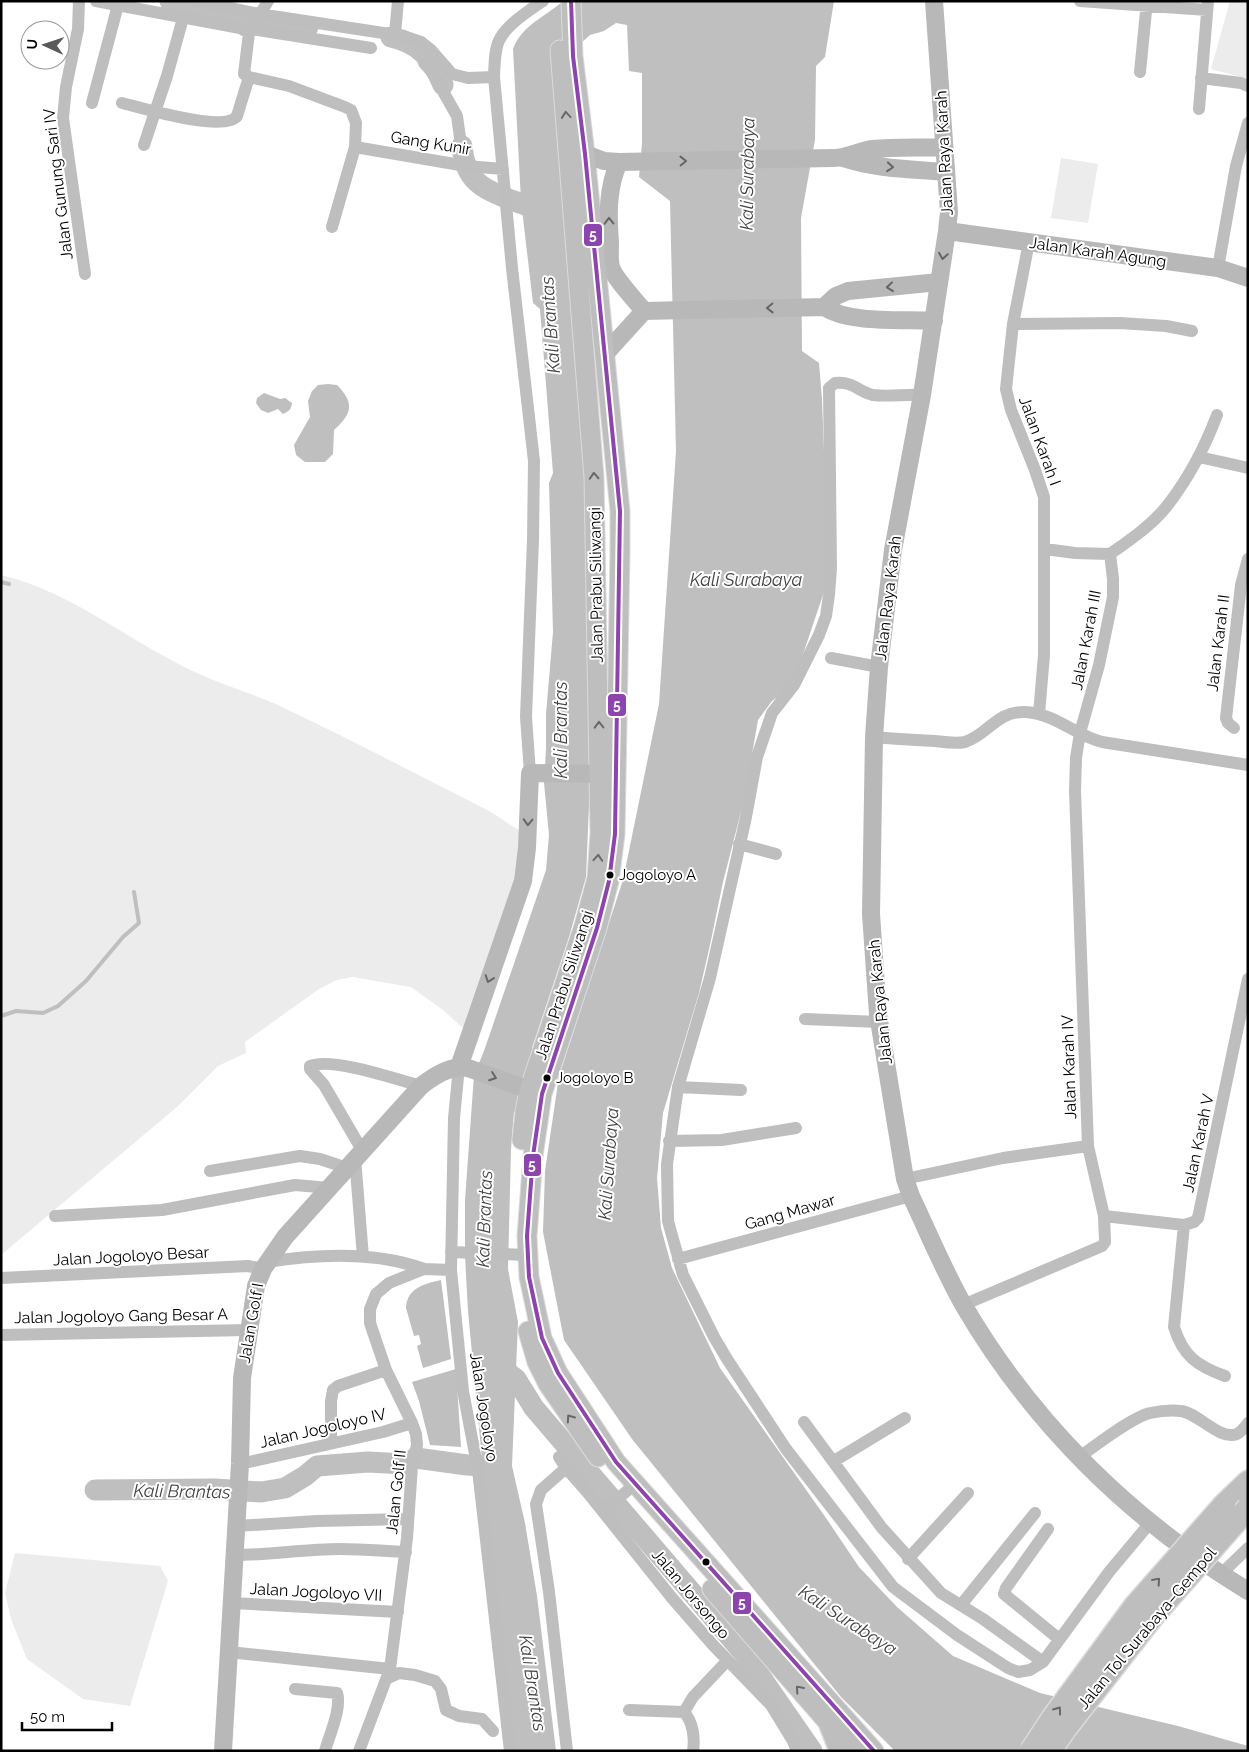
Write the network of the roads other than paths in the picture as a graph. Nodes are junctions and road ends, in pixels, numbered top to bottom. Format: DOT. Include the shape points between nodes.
graph roads {
  1 [pos="79,1"];
  2 [pos="96,1"];
  3 [pos="196,1"];
  4 [pos="268,1"];
  5 [pos="398,1"];
  6 [pos="934,1"];
  7 [pos="1080,1"];
  8 [pos="558,2"];
  9 [pos="225,4"];
  10 [pos="1146,4"];
  11 [pos="118,6"];
  12 [pos="1207,6"];
  13 [pos="183,18"];
  14 [pos="254,23"];
  15 [pos="395,34"];
  16 [pos="432,63"];
  17 [pos="1140,72"];
  18 [pos="246,76"];
  19 [pos="494,77"];
  20 [pos="1200,78"];
  21 [pos="1248,86"];
  22 [pos="92,103"];
  23 [pos="122,103"];
  24 [pos="1199,109"];
  25 [pos="155,112"];
  26 [pos="1248,123"];
  27 [pos="144,145"];
  28 [pos="355,147"];
  29 [pos="944,147"];
  30 [pos="838,158"];
  31 [pos="577,159"];
  32 [pos="626,162"];
  33 [pos="467,166"];
  34 [pos="503,169"];
  35 [pos="946,172"];
  36 [pos="332,227"];
  37 [pos="947,231"];
  38 [pos="1029,242"];
  39 [pos="611,259"];
  40 [pos="1218,268"];
  41 [pos="85,274"];
  42 [pos="1248,278"];
  43 [pos="939,282"];
  44 [pos="598,286"];
  45 [pos="821,307"];
  46 [pos="652,310"];
  47 [pos="934,321"];
  48 [pos="1012,324"];
  49 [pos="1192,331"];
  50 [pos="604,354"];
  51 [pos="585,368"];
  52 [pos="922,395"];
  53 [pos="1217,415"];
  54 [pos="1198,458"];
  55 [pos="1248,468"];
  56 [pos="595,509"];
  57 [pos="620,511"];
  58 [pos="1045,549"];
  59 [pos="1110,554"];
  60 [pos="1248,559"];
  61 [pos="831,658"];
  62 [pos="879,668"];
  63 [pos="1039,714"];
  64 [pos="1234,728"];
  65 [pos="1080,733"];
  66 [pos="874,737"];
  67 [pos="1248,765"];
  68 [pos="535,774"];
  69 [pos="604,774"];
  70 [pos="740,844"];
  71 [pos="776,854"];
  72 [pos="1247,984"];
  73 [pos="805,1019"];
  74 [pos="880,1022"];
  75 [pos="463,1068"];
  76 [pos="421,1086"];
  77 [pos="678,1087"];
  78 [pos="741,1090"];
  79 [pos="530,1091"];
  80 [pos="796,1128"];
  81 [pos="669,1141"];
  82 [pos="1088,1146"];
  83 [pos="355,1158"];
  84 [pos="210,1172"];
  85 [pos="905,1179"];
  86 [pos="330,1188"];
  87 [pos="911,1196"];
  88 [pos="55,1216"];
  89 [pos="1104,1216"];
  90 [pos="1184,1225"];
  91 [pos="456,1252"];
  92 [pos="518,1254"];
  93 [pos="363,1257"];
  94 [pos="678,1259"];
  95 [pos="265,1265"];
  96 [pos="424,1268"];
  97 [pos="451,1270"];
  98 [pos="1,1278"];
  99 [pos="963,1305"];
  100 [pos="245,1330"];
  101 [pos="1,1335"];
  102 [pos="386,1370"];
  103 [pos="1225,1376"];
  104 [pos="905,1418"];
  105 [pos="804,1422"];
  106 [pos="412,1423"];
  107 [pos="1248,1423"];
  108 [pos="331,1443"];
  109 [pos="559,1457"];
  110 [pos="1078,1458"];
  111 [pos="834,1461"];
  112 [pos="240,1464"];
  113 [pos="566,1468"];
  114 [pos="1248,1482"];
  115 [pos="626,1492"];
  116 [pos="968,1493"];
  117 [pos="1248,1508"];
  118 [pos="604,1510"];
  119 [pos="1035,1513"];
  120 [pos="408,1518"];
  121 [pos="1150,1523"];
  122 [pos="237,1526"];
  123 [pos="1048,1529"];
  124 [pos="1248,1548"];
  125 [pos="406,1552"];
  126 [pos="235,1555"];
  127 [pos="908,1559"];
  128 [pos="1221,1574"];
  129 [pos="1248,1591"];
  130 [pos="232,1604"];
  131 [pos="961,1605"];
  132 [pos="398,1612"];
  133 [pos="1059,1639"];
  134 [pos="229,1652"];
  135 [pos="727,1661"];
  136 [pos="1043,1662"];
  137 [pos="389,1674"];
  138 [pos="295,1689"];
  139 [pos="629,1710"];
  140 [pos="684,1712"];
  141 [pos="831,1726"];
  142 [pos="493,1731"];
  143 [pos="223,1751"];
  144 [pos="325,1751"];
  145 [pos="359,1751"];
  146 [pos="510,1751"];
  147 [pos="567,1751"];
  148 [pos="693,1751"];
  149 [pos="797,1751"];
  150 [pos="841,1751"];
  151 [pos="853,1751"];
  152 [pos="874,1751"];
  153 [pos="1031,1751"];
  154 [pos="1050,1751"];
  1 -- 41 [label="street, Jalan Gunung Sari IV" via="78,29 63,118"];
  2 -- 11 [label="street"];
  3 -- 9 [label="street"];
  4 -- 14 [label="street"];
  5 -- 15 [label="street"];
  6 -- 29 [label="main road, Jalan Raya Karah"];
  7 -- 10 [label="street"];
  8 -- 19 [label="street" via="504,30 497,48"];
  8 -- 31 [label="main road"];
  9 -- 14 [label="street"];
  10 -- 12 [label="street"];
  10 -- 17 [label="street"];
  11 -- 13 [label="street"];
  11 -- 22 [label="street"];
  12 -- 20 [label="street"];
  13 -- 14 [label="street" via="240,28"];
  13 -- 25 [label="street"];
  14 -- 15 [label="street" via="369,40"];
  14 -- 18 [label="street"];
  15 -- 16 [label="street" via="421,42"];
  16 -- 19 [label="street" via="468,78"];
  16 -- 33 [label="street" via="457,116"];
  18 -- 25 [label="street" via="237,116 232,121 214,122"];
  18 -- 28 [label="street" via="288,86 351,110 357,126"];
  19 -- 34 [label="street"];
  20 -- 21 [label="street"];
  20 -- 24 [label="street"];
  23 -- 25 [label="street"];
  25 -- 27 [label="street"];
  26 -- 40 [label="street" via="1236,166"];
  28 -- 33 [label="street, Gang Kunir"];
  28 -- 36 [label="street"];
  29 -- 30 [label="main road" via="873,149"];
  29 -- 35 [label="main road, Jalan Raya Karah"];
  32 -- 30 [label="main road, one-way"];
  30 -- 35 [label="main road, one-way" via="876,166"];
  31 -- 32 [label="main road"];
  31 -- 44 [label="main road, Jalan Prabu Siliwangi"];
  31 -- 51 [label="main road, Jalan Prabu Siliwangi"];
  39 -- 32 [label="main road, one-way" via="609,192 612,179"];
  33 -- 34 [label="street, Gang Kunir"];
  34 -- 68 [label="street" via="534,461 526,717"];
  35 -- 37 [label="main road, Jalan Raya Karah"];
  37 -- 38 [label="main road, Jalan Karah Agung"];
  37 -- 43 [label="main road, Jalan Raya Karah, one-way"];
  38 -- 40 [label="main road, Jalan Karah Agung"];
  38 -- 48 [label="street, Jalan Karah I"];
  39 -- 44 [label="main road"];
  39 -- 46 [label="main road" via="615,274"];
  40 -- 42 [label="main road, Jalan Karah Agung"];
  43 -- 45 [label="main road, one-way" via="848,291"];
  43 -- 47 [label="main road, Jalan Raya Karah"];
  44 -- 50 [label="main road, Jalan Prabu Siliwangi"];
  44 -- 51 [label="main road" via="590,306 591,348"];
  45 -- 46 [label="main road, one-way"];
  45 -- 47 [label="main road" via="850,317"];
  46 -- 50 [label="main road"];
  47 -- 52 [label="main road, Jalan Raya Karah"];
  48 -- 49 [label="street" via="1111,323"];
  48 -- 58 [label="street, Jalan Karah I" via="1006,394 1043,492"];
  50 -- 57 [label="main road, Jalan Prabu Siliwangi"];
  56 -- 51 [label="main road, Jalan Prabu Siliwangi, one-way"];
  52 -- 62 [label="main road, Jalan Raya Karah" via="893,550"];
  52 -- 70 [label="street" via="872,395 845,382 830,387 831,582 826,616 794,686 768,722 757,757"];
  53 -- 54 [label="street"];
  54 -- 55 [label="street"];
  54 -- 59 [label="street" via="1166,507"];
  56 -- 57 [label="main road" via="610,517"];
  69 -- 56 [label="main road, Jalan Prabu Siliwangi, one-way"];
  57 -- 69 [label="main road, Jalan Prabu Siliwangi"];
  58 -- 59 [label="street" via="1075,554"];
  58 -- 63 [label="street, Jalan Karah I" via="1044,655"];
  59 -- 65 [label="street, Jalan Karah III" via="1113,597"];
  60 -- 64 [label="street, Jalan Karah II" via="1239,601 1226,718"];
  61 -- 62 [label="street"];
  62 -- 66 [label="main road, Jalan Raya Karah"];
  63 -- 65 [label="street"];
  63 -- 66 [label="street" via="1019,712 1008,715 976,737 962,742"];
  65 -- 67 [label="street" via="1102,742"];
  65 -- 82 [label="street, Jalan Karah IV" via="1075,791"];
  66 -- 74 [label="main road, Jalan Raya Karah" via="871,914"];
  68 -- 69 [label="main road"];
  68 -- 75 [label="main road, one-way" via="523,881"];
  69 -- 79 [label="main road, Jalan Prabu Siliwangi" via="597,878"];
  70 -- 71 [label="street"];
  70 -- 77 [label="street" via="710,978"];
  72 -- 90 [label="street, Jalan Karah V" via="1200,1214 1194,1222"];
  73 -- 74 [label="street"];
  74 -- 85 [label="main road, Jalan Raya Karah"];
  75 -- 76 [label="main road, Jalan Golf I" via="432,1078"];
  75 -- 79 [label="main road, one-way"];
  75 -- 91 [label="street, Jalan Jogoloyo" via="454,1118"];
  76 -- 83 [label="main road, Jalan Golf I"];
  76 -- 83 [label="street" via="339,1065 311,1065 310,1070 324,1086"];
  77 -- 78 [label="street"];
  77 -- 81 [label="street"];
  79 -- 92 [label="main road, Jalan Prabu Siliwangi" via="521,1156"];
  80 -- 81 [label="street" via="722,1140"];
  81 -- 94 [label="street" via="667,1211"];
  82 -- 85 [label="street" via="1003,1158"];
  82 -- 89 [label="street, Jalan Karah IV"];
  83 -- 84 [label="street" via="300,1156"];
  83 -- 86 [label="main road, Jalan Golf I"];
  83 -- 93 [label="street"];
  85 -- 87 [label="main road, Jalan Raya Karah"];
  86 -- 88 [label="street" via="295,1185 162,1210"];
  86 -- 95 [label="main road, Jalan Golf I" via="285,1237"];
  87 -- 94 [label="street, Gang Mawar"];
  87 -- 99 [label="main road, Jalan Raya Karah"];
  89 -- 90 [label="street"];
  89 -- 99 [label="street, Jalan Karah IV" via="1105,1239 1102,1246"];
  90 -- 103 [label="street" via="1174,1327 1189,1356 1204,1368"];
  91 -- 92 [label="street"];
  91 -- 97 [label="street, Jalan Jogoloyo"];
  115 -- 92 [label="main road, Jalan Prabu Siliwangi, one-way" via="558,1401 537,1362 521,1304"];
  92 -- 152 [label="main road, Jalan Prabu Siliwangi" via="529,1277 538,1324 549,1355 616,1462"];
  93 -- 95 [label="street, Jalan Jogoloyo Besar" via="298,1257"];
  93 -- 96 [label="street, Jalan Jogoloyo Besar" via="401,1261"];
  94 -- 136 [label="street" via="714,1337 774,1431 893,1587 956,1635 1008,1668 1018,1672 1030,1670"];
  95 -- 98 [label="street, Jalan Jogoloyo Besar"];
  95 -- 100 [label="main road, Jalan Golf I"];
  96 -- 97 [label="street, Jalan Golf II"];
  96 -- 102 [label="street, Jalan Golf II" via="381,1288 372,1301 370,1323"];
  97 -- 146 [label="street, Jalan Jogoloyo" via="463,1391 477,1464"];
  99 -- 110 [label="main road, Jalan Raya Karah" via="1030,1403"];
  100 -- 101 [label="street, Jalan Jogoloyo Gang Besar A"];
  100 -- 112 [label="main road, Jalan Golf I"];
  102 -- 106 [label="street, Jalan Golf II"];
  102 -- 108 [label="street" via="333,1390"];
  104 -- 111 [label="street"];
  105 -- 111 [label="street"];
  106 -- 108 [label="street, Jalan Jogoloyo IV"];
  106 -- 120 [label="street, Jalan Golf II" via="417,1440"];
  107 -- 110 [label="street" via="1239,1433 1224,1433 1186,1412 1150,1413"];
  108 -- 112 [label="street, Jalan Jogoloyo IV"];
  109 -- 113 [label="street, Jalan Jorsongo"];
  110 -- 121 [label="main road, Jalan Raya Karah"];
  111 -- 127 [label="street"];
  112 -- 122 [label="main road, Jalan Golf I"];
  113 -- 118 [label="street, Jalan Jorsongo"];
  113 -- 147 [label="street" via="541,1490 536,1504"];
  153 -- 114 [label="highway, Jalan Tol Surabaya–Gempol, one-way, bridge" via="1135,1606"];
  115 -- 118 [label="street"];
  141 -- 115 [label="main road, Jalan Prabu Siliwangi, one-way"];
  116 -- 127 [label="street"];
  117 -- 154 [label="highway, Jalan Tol Surabaya–Gempol, bridge" via="1153,1616"];
  118 -- 135 [label="street, Jalan Jorsongo" via="672,1598"];
  119 -- 131 [label="street"];
  120 -- 122 [label="street"];
  120 -- 125 [label="street, Jalan Golf II"];
  121 -- 128 [label="main road, Jalan Raya Karah"];
  121 -- 133 [label="street"];
  122 -- 126 [label="main road, Jalan Golf I"];
  123 -- 133 [label="street" via="1004,1594"];
  124 -- 128 [label="street"];
  125 -- 126 [label="street" via="340,1549"];
  125 -- 132 [label="street, Jalan Golf II"];
  126 -- 130 [label="main road, Jalan Golf I"];
  127 -- 131 [label="street" via="941,1593"];
  128 -- 129 [label="main road, Jalan Raya Karah"];
  130 -- 132 [label="street, Jalan Jogoloyo VII"];
  130 -- 134 [label="main road, Jalan Golf I"];
  131 -- 136 [label="street"];
  132 -- 137 [label="street, Jalan Golf II"];
  133 -- 136 [label="street"];
  134 -- 137 [label="street"];
  134 -- 143 [label="main road, Jalan Golf I"];
  135 -- 140 [label="street" via="693,1697"];
  135 -- 149 [label="street, Jalan Jorsongo" via="771,1705"];
  137 -- 142 [label="street" via="415,1675 435,1681 441,1689 446,1710 459,1716 482,1719"];
  137 -- 145 [label="street, Jalan Golf II"];
  138 -- 144 [label="street" via="337,1693 338,1707"];
  139 -- 140 [label="street"];
  140 -- 148 [label="street" via="694,1735"];
  141 -- 150 [label="highway"];
  141 -- 151 [label="main road, Jalan Prabu Siliwangi"];
}
